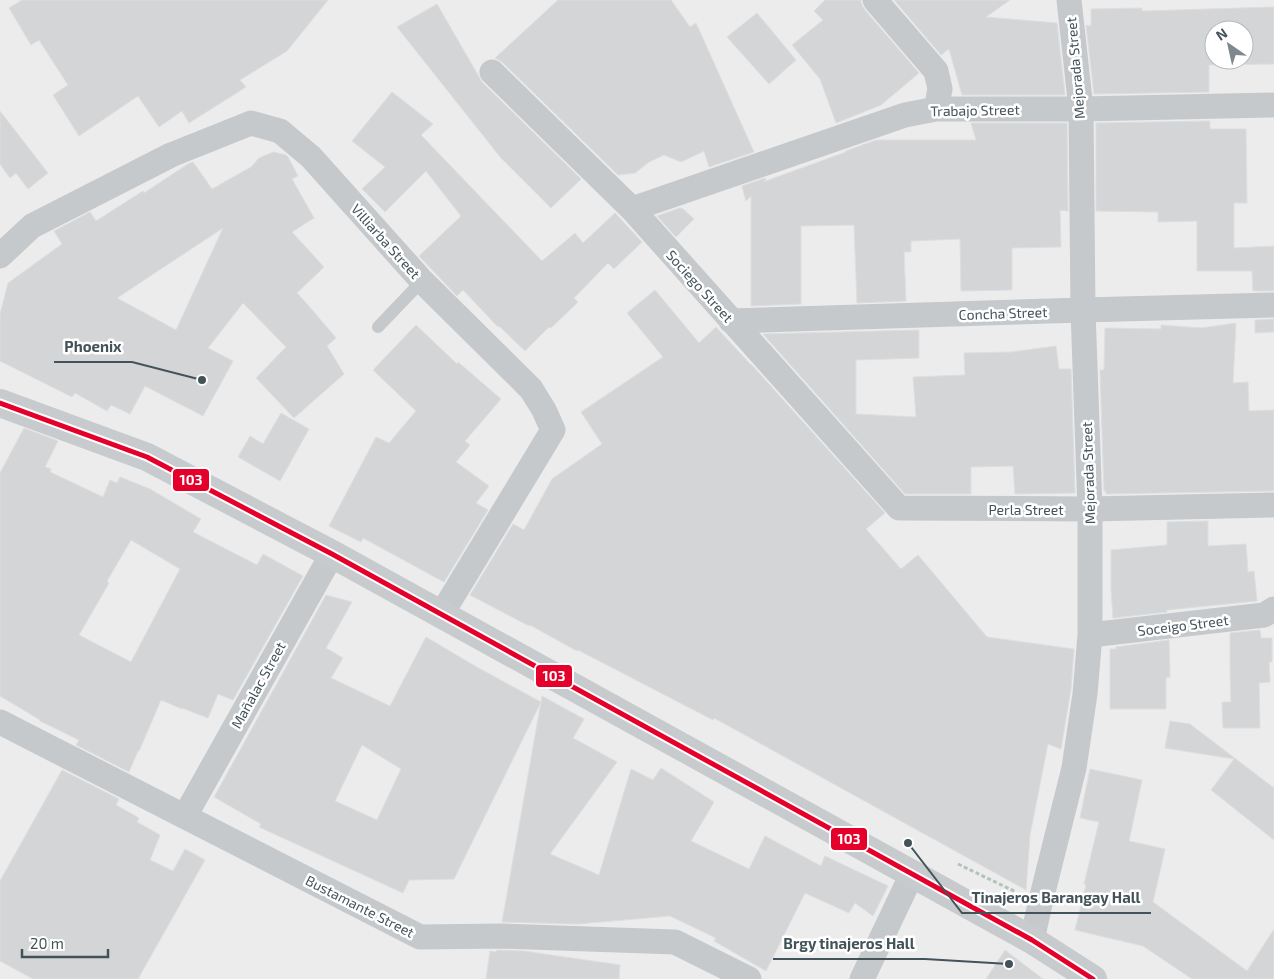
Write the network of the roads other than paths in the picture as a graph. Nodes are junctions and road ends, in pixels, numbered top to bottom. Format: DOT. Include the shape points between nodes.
graph roads {
  1 [pos="875,0"];
  2 [pos="1069,0"];
  3 [pos="492,72"];
  4 [pos="1274,105"];
  5 [pos="936,109"];
  6 [pos="1081,109"];
  7 [pos="632,209"];
  8 [pos="0,256"];
  9 [pos="422,281"];
  10 [pos="1274,305"];
  11 [pos="1083,310"];
  12 [pos="731,321"];
  13 [pos="378,327"];
  14 [pos="0,403"];
  15 [pos="1274,505"];
  16 [pos="899,508"];
  17 [pos="1090,509"];
  18 [pos="332,554"];
  19 [pos="1274,609"];
  20 [pos="441,615"];
  21 [pos="1090,635"];
  22 [pos="0,722"];
  23 [pos="185,816"];
  24 [pos="912,874"];
  25 [pos="1032,940"];
  26 [pos="749,979"];
  27 [pos="862,979"];
  28 [pos="1093,979"];
  1 -- 5 [label="street" via="936,71 940,89"];
  2 -- 6 [label="street, Mejorada Street"];
  3 -- 7 [label="street, Sociego Street"];
  4 -- 6 [label="street, Trabajo Street"];
  5 -- 6 [label="street, Trabajo Street"];
  5 -- 7 [label="street, Trabajo Street" via="905,115"];
  6 -- 11 [label="street, Mejorada Street"];
  7 -- 12 [label="street, Sociego Street"];
  8 -- 9 [label="street, Villiarba Street" via="32,226 170,155 251,123 280,131 311,157"];
  9 -- 13 [label="lane"];
  9 -- 20 [label="street, Villiarba Street" via="531,389 553,430"];
  10 -- 11 [label="street, Concha Street"];
  11 -- 12 [label="street, Concha Street"];
  11 -- 17 [label="street, Mejorada Street"];
  12 -- 16 [label="street, Sociego Street"];
  14 -- 18 [label="main road" via="147,457"];
  15 -- 17 [label="street, Perla Street"];
  16 -- 17 [label="street, Perla Street"];
  17 -- 21 [label="street, Mejorada Street"];
  18 -- 20 [label="main road"];
  18 -- 23 [label="street, Mañalac Street"];
  19 -- 21 [label="street, Soceigo Street" via="1264,616"];
  20 -- 24 [label="main road"];
  21 -- 25 [label="street, Mejorada Street" via="1074,768"];
  22 -- 23 [label="street, Bustamante Street"];
  23 -- 26 [label="street, Bustamante Street" via="420,937 502,936 675,942"];
  24 -- 25 [label="main road"];
  24 -- 27 [label="street"];
  25 -- 28 [label="main road"];
}
